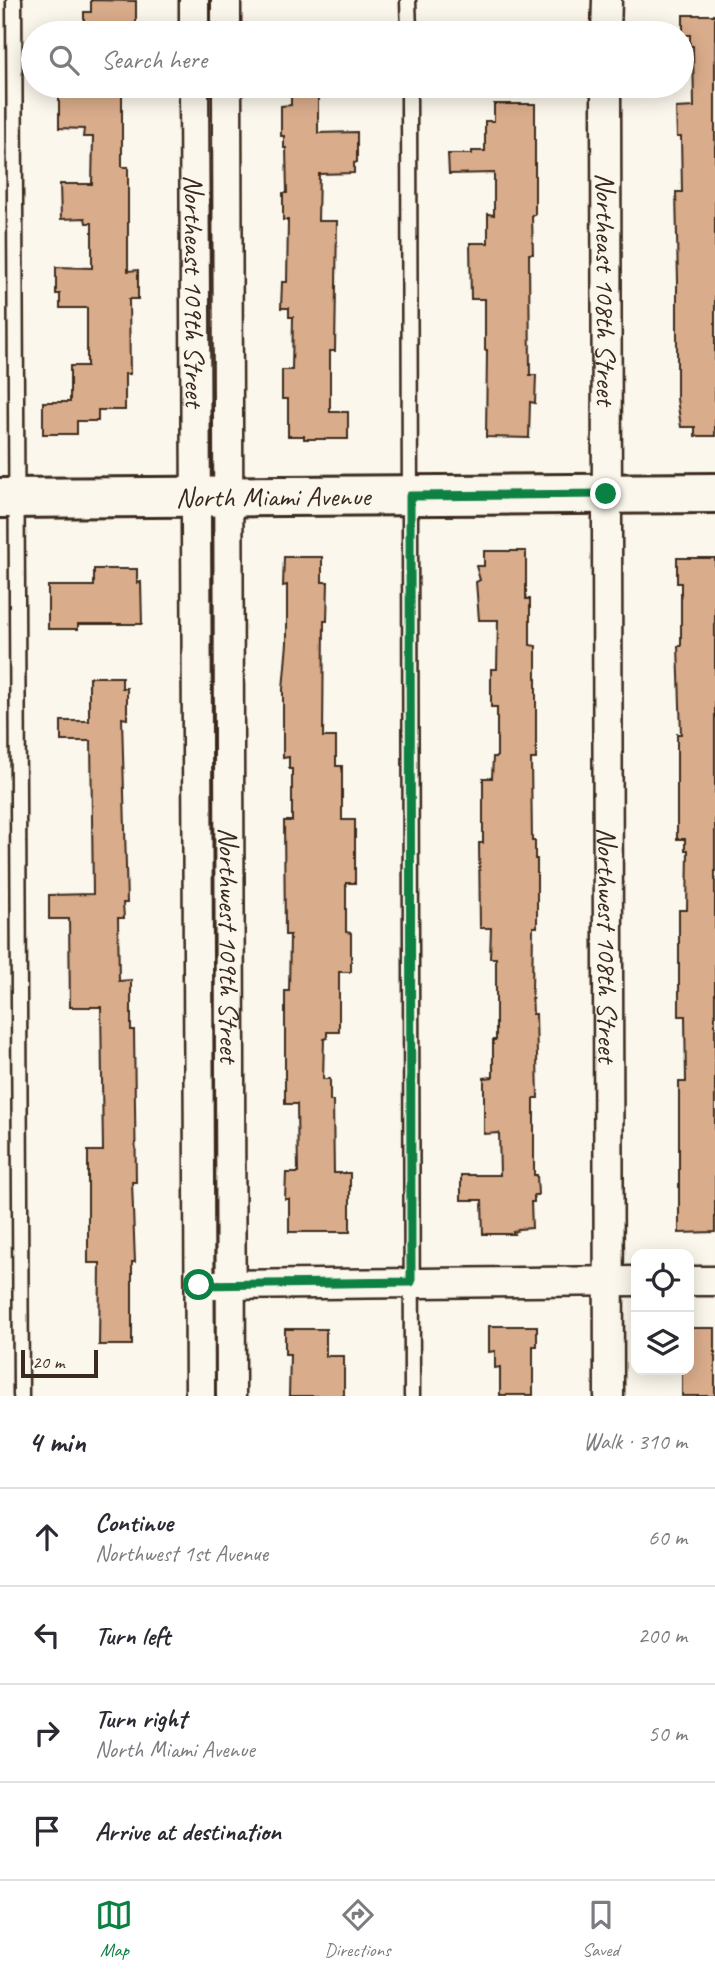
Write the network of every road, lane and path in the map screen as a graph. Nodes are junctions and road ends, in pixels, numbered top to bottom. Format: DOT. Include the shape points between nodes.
graph roads {
  1 [pos="14,0"];
  2 [pos="194,0"];
  3 [pos="226,0"];
  4 [pos="408,0"];
  5 [pos="607,0"];
  6 [pos="194,21"];
  7 [pos="226,21"];
  8 [pos="408,21"];
  9 [pos="606,21"];
  10 [pos="194,98"];
  11 [pos="227,98"];
  12 [pos="409,98"];
  13 [pos="606,98"];
  14 [pos="195,179"];
  15 [pos="227,180"];
  16 [pos="606,494"];
  17 [pos="715,494"];
  18 [pos="212,496"];
  19 [pos="410,496"];
  20 [pos="8,498"];
  21 [pos="197,757"];
  22 [pos="229,757"];
  23 [pos="198,1015"];
  24 [pos="230,1015"];
  25 [pos="694,1281"];
  26 [pos="715,1281"];
  27 [pos="411,1282"];
  28 [pos="623,1282"];
  29 [pos="199,1285"];
  30 [pos="230,1285"];
  31 [pos="21,1396"];
  32 [pos="200,1396"];
  33 [pos="230,1396"];
  34 [pos="412,1396"];
  35 [pos="609,1396"];
  1 -- 20 [label="lane"];
  2 -- 6 [label="street"];
  3 -- 7 [label="street"];
  4 -- 8 [label="lane"];
  5 -- 9 [label="street"];
  10 -- 14 [label="street, Northeast 109th Street"];
  11 -- 15 [label="street, Northeast 109th Street"];
  12 -- 19 [label="lane"];
  13 -- 16 [label="street, Northeast 108th Street"];
  14 -- 15 [label="street"];
  14 -- 18 [label="street, Northeast 109th Street"];
  15 -- 18 [label="street, Northeast 109th Street"];
  16 -- 17 [label="street, North Miami Avenue"];
  16 -- 19 [label="street, North Miami Avenue"];
  16 -- 28 [label="street, Northwest 108th Street"];
  18 -- 19 [label="street, North Miami Avenue"];
  18 -- 20 [label="street, North Miami Avenue"];
  18 -- 21 [label="street, Northwest 109th Street"];
  18 -- 22 [label="street, Northwest 109th Street"];
  19 -- 27 [label="lane"];
  20 -- 31 [label="lane"];
  21 -- 22 [label="street"];
  21 -- 23 [label="street, Northwest 109th Street"];
  22 -- 24 [label="street, Northwest 109th Street"];
  23 -- 24 [label="street"];
  23 -- 29 [label="street, Northwest 109th Street"];
  24 -- 30 [label="street, Northwest 109th Street"];
  25 -- 26 [label="street"];
  27 -- 28 [label="street"];
  27 -- 30 [label="street"];
  27 -- 34 [label="lane"];
  28 -- 35 [label="street, Northwest 108th Street"];
  29 -- 30 [label="street"];
  29 -- 32 [label="street, Northwest 109th Street"];
  30 -- 33 [label="street, Northwest 109th Street"];
}
